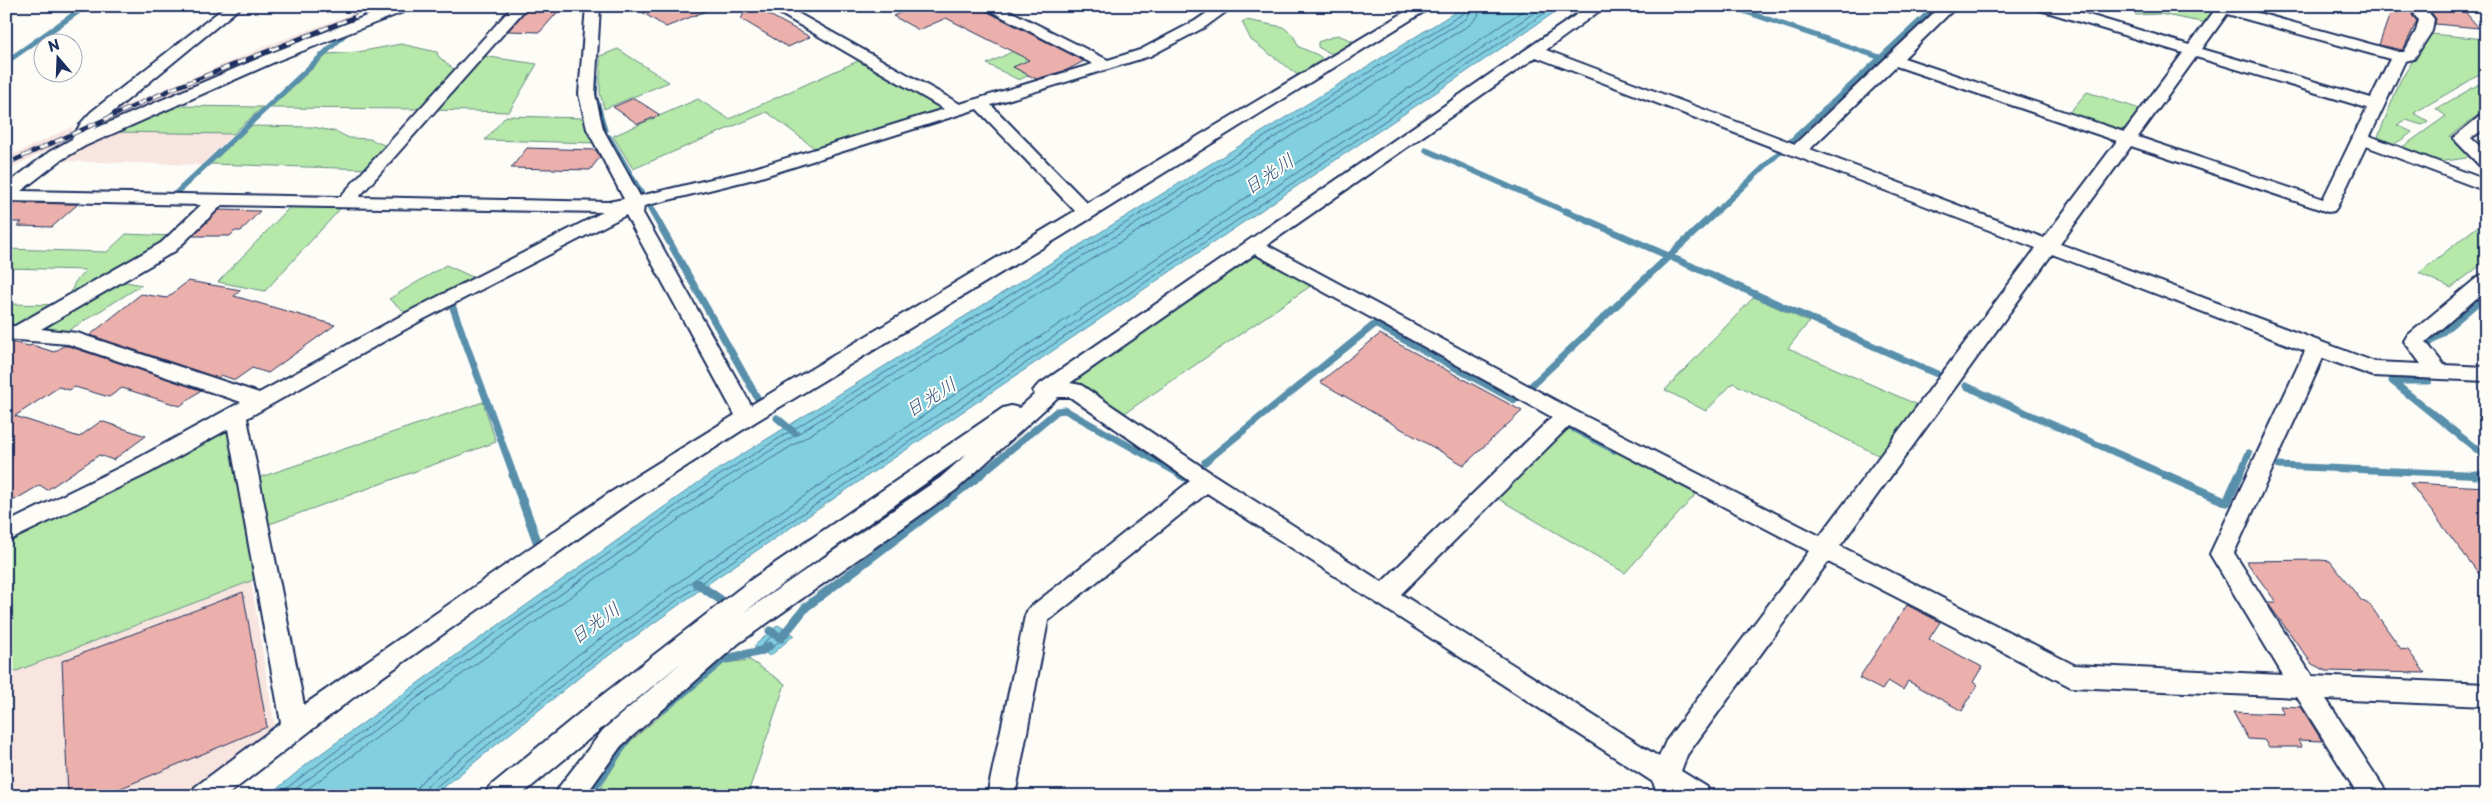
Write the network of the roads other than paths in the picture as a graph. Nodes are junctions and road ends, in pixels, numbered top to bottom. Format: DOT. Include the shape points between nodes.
graph roads {
  1 [pos="235,6"];
  2 [pos="406,6"];
  3 [pos="522,6"];
  4 [pos="593,6"];
  5 [pos="774,6"];
  6 [pos="988,6"];
  7 [pos="1599,6"];
  8 [pos="1950,6"];
  9 [pos="2042,6"];
  10 [pos="2422,6"];
  11 [pos="1219,8"];
  12 [pos="1418,8"];
  13 [pos="2225,8"];
  14 [pos="1534,51"];
  15 [pos="2193,51"];
  16 [pos="2399,57"];
  17 [pos="1894,60"];
  18 [pos="1108,66"];
  19 [pos="980,104"];
  20 [pos="2376,105"];
  21 [pos="958,110"];
  22 [pos="2486,120"];
  23 [pos="2361,138"];
  24 [pos="2128,139"];
  25 [pos="79,142"];
  26 [pos="1798,151"];
  27 [pos="2486,162"];
  28 [pos="2486,186"];
  29 [pos="6,195"];
  30 [pos="217,200"];
  31 [pos="345,202"];
  32 [pos="635,203"];
  33 [pos="1087,213"];
  34 [pos="1254,246"];
  35 [pos="2048,246"];
  36 [pos="2486,280"];
  37 [pos="10,334"];
  38 [pos="2317,348"];
  39 [pos="2438,372"];
  40 [pos="2486,374"];
  41 [pos="260,401"];
  42 [pos="236,414"];
  43 [pos="1567,416"];
  44 [pos="747,417"];
  45 [pos="1206,481"];
  46 [pos="9,530"];
  47 [pos="1825,548"];
  48 [pos="1385,594"];
  49 [pos="2304,686"];
  50 [pos="2486,695"];
  51 [pos="295,726"];
  52 [pos="1667,786"];
  53 [pos="206,796"];
  54 [pos="499,796"];
  55 [pos="569,796"];
  56 [pos="1001,796"];
  57 [pos="1697,796"];
  58 [pos="2375,796"];
  1 -- 25 [label="street" via="97,116"];
  2 -- 25 [label="street" via="274,58"];
  3 -- 31 [label="street"];
  4 -- 32 [label="street" via="587,94 595,130"];
  5 -- 21 [label="street"];
  6 -- 18 [label="street"];
  7 -- 14 [label="street"];
  8 -- 17 [label="street"];
  9 -- 15 [label="street"];
  10 -- 16 [label="street" via="2421,15 2427,19 2424,31 2409,56"];
  11 -- 18 [label="street" via="1145,53"];
  12 -- 33 [label="street"];
  13 -- 15 [label="street"];
  13 -- 16 [label="street"];
  14 -- 26 [label="street"];
  14 -- 34 [label="street"];
  15 -- 20 [label="street"];
  15 -- 24 [label="street"];
  16 -- 20 [label="street"];
  17 -- 24 [label="street"];
  17 -- 26 [label="street"];
  18 -- 19 [label="street"];
  19 -- 21 [label="street"];
  19 -- 33 [label="street"];
  20 -- 23 [label="street"];
  21 -- 32 [label="street" via="786,164"];
  22 -- 27 [label="street" via="2461,138"];
  23 -- 24 [label="street" via="2328,206"];
  23 -- 28 [label="street"];
  24 -- 35 [label="street"];
  25 -- 29 [label="street" via="54,156"];
  26 -- 35 [label="street"];
  29 -- 30 [label="street"];
  30 -- 31 [label="street"];
  30 -- 37 [label="street" via="168,247"];
  31 -- 32 [label="street" via="608,207"];
  32 -- 41 [label="street" via="455,295"];
  32 -- 44 [label="street" via="634,213"];
  33 -- 44 [label="street"];
  34 -- 43 [label="street"];
  34 -- 54 [label="street" via="761,586 601,711"];
  35 -- 38 [label="street"];
  35 -- 47 [label="street"];
  36 -- 39 [label="street" via="2414,341"];
  37 -- 41 [label="street" via="70,338"];
  38 -- 39 [label="street" via="2373,369"];
  38 -- 49 [label="street" via="2222,554"];
  39 -- 40 [label="street"];
  41 -- 42 [label="street"];
  42 -- 46 [label="street" via="141,467"];
  42 -- 51 [label="street"];
  43 -- 47 [label="street"];
  43 -- 48 [label="street"];
  44 -- 51 [label="street" via="616,500"];
  45 -- 48 [label="street"];
  45 -- 55 [label="street" via="1074,390 1052,390 948,484 730,636 612,738"];
  45 -- 56 [label="street" via="1037,616"];
  47 -- 49 [label="street" via="2071,676"];
  47 -- 52 [label="street" via="1676,749"];
  48 -- 52 [label="street"];
  49 -- 50 [label="street"];
  49 -- 58 [label="street"];
  51 -- 53 [label="street"];
  52 -- 57 [label="street"];
}
